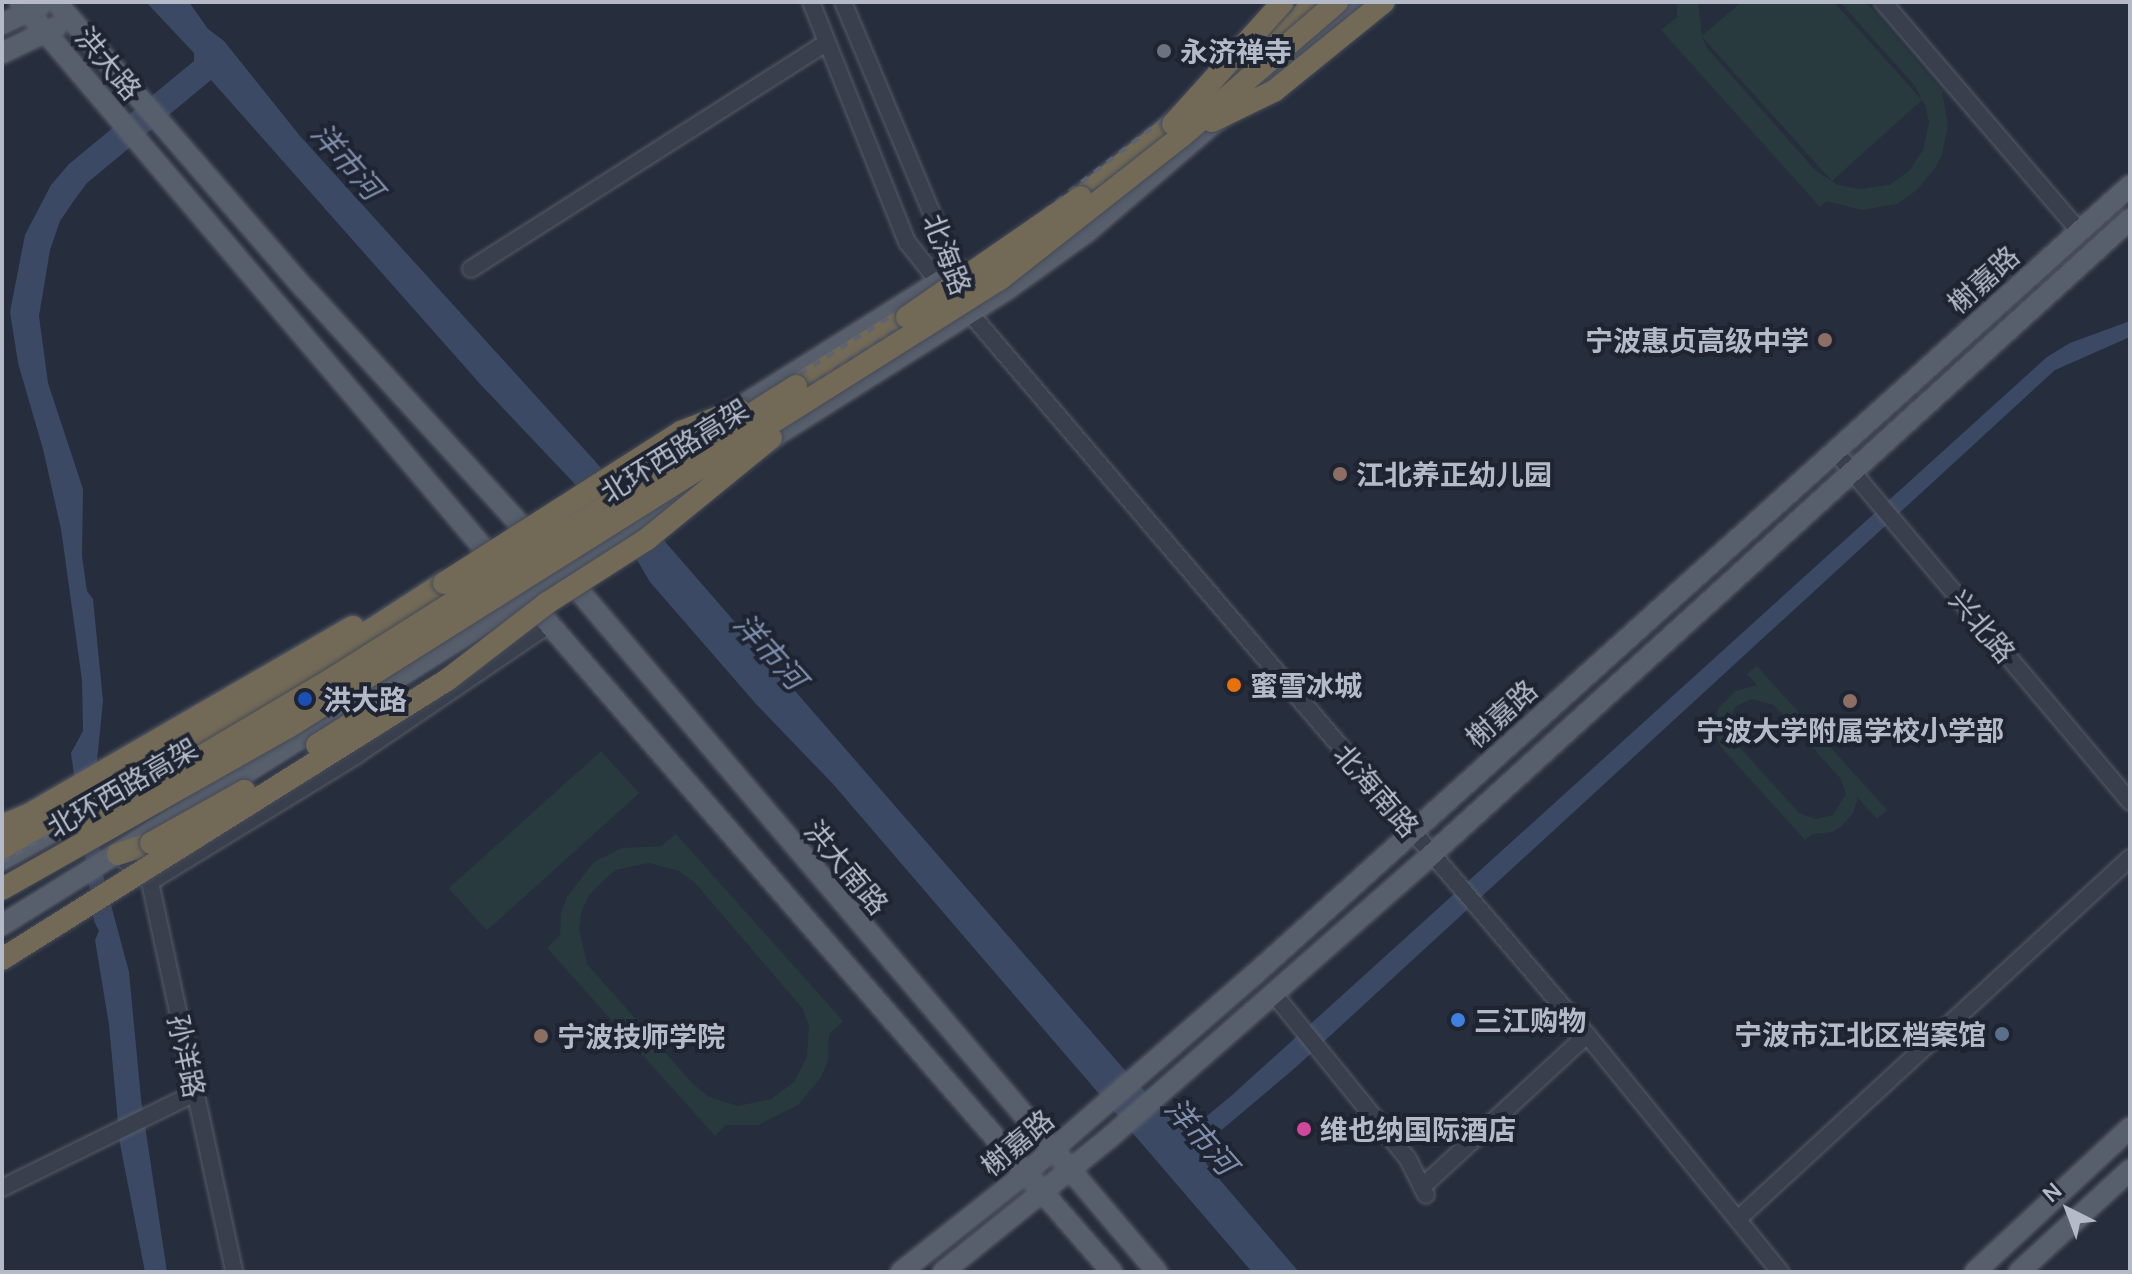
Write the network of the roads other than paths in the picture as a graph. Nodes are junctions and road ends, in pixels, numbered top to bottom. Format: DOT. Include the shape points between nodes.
graph roads {
  1 [pos="56,2"];
  2 [pos="811,2"];
  3 [pos="843,2"];
  4 [pos="1283,2"];
  5 [pos="1303,2"];
  6 [pos="1317,2"];
  7 [pos="1337,2"];
  8 [pos="1354,2"];
  9 [pos="1384,2"];
  10 [pos="1883,2"];
  11 [pos="32,5"];
  12 [pos="70,18"];
  13 [pos="2,24"];
  14 [pos="46,33"];
  15 [pos="823,45"];
  16 [pos="2,53"];
  17 [pos="1177,130"];
  18 [pos="2130,186"];
  19 [pos="2130,219"];
  20 [pos="2079,231"];
  21 [pos="471,269"];
  22 [pos="957,270"];
  23 [pos="937,283"];
  24 [pos="971,312"];
  25 [pos="838,381"];
  26 [pos="796,386"];
  27 [pos="1834,450"];
  28 [pos="1857,475"];
  29 [pos="495,498"];
  30 [pos="534,540"];
  31 [pos="497,564"];
  32 [pos="563,572"];
  33 [pos="444,583"];
  34 [pos="542,607"];
  35 [pos="2130,802"];
  36 [pos="2,826"];
  37 [pos="1412,831"];
  38 [pos="2,848"];
  39 [pos="118,854"];
  40 [pos="1435,858"];
  41 [pos="2130,858"];
  42 [pos="2,860"];
  43 [pos="2,874"];
  44 [pos="150,882"];
  45 [pos="2,889"];
  46 [pos="54,891"];
  47 [pos="2,916"];
  48 [pos="2,925"];
  49 [pos="2,959"];
  50 [pos="1277,998"];
  51 [pos="1587,1035"];
  52 [pos="195,1093"];
  53 [pos="2130,1128"];
  54 [pos="1051,1151"];
  55 [pos="2130,1170"];
  56 [pos="1069,1171"];
  57 [pos="1026,1173"];
  58 [pos="2,1188"];
  59 [pos="1044,1192"];
  60 [pos="1738,1219"];
  61 [pos="234,1272"];
  62 [pos="901,1272"];
  63 [pos="943,1272"];
  64 [pos="1112,1272"];
  65 [pos="1157,1272"];
  66 [pos="1780,1272"];
  67 [pos="1975,1272"];
  68 [pos="2019,1272"];
  1 -- 12 [label="main road, 洪大路"];
  2 -- 23 [label="street, 北海路" via="907,242"];
  3 -- 22 [label="street, 北海路"];
  4 -- 17 [label="highway, bridge"];
  5 -- 22 [label="main road" via="1177,110 1022,230"];
  6 -- 17 [label="highway, 北环西路高架, bridge"];
  7 -- 17 [label="highway, 北环西路高架, bridge"];
  8 -- 24 [label="main road" via="1088,231"];
  9 -- 17 [label="highway, bridge" via="1274,91"];
  10 -- 20 [label="street"];
  11 -- 13 [label="main road"];
  11 -- 14 [label="main road, 洪大路"];
  12 -- 14 [label="main road"];
  12 -- 29 [label="main road, 洪大路"];
  14 -- 16 [label="main road"];
  14 -- 31 [label="main road, 洪大路"];
  15 -- 21 [label="street"];
  17 -- 25 [label="highway, 北环西路高架, bridge" via="1000,279"];
  17 -- 26 [label="highway, 北环西路高架, bridge"];
  18 -- 20 [label="main road, 榭嘉路"];
  19 -- 28 [label="main road, 榭嘉路"];
  20 -- 27 [label="main road, 榭嘉路"];
  22 -- 23 [label="main road"];
  22 -- 24 [label="street, 北海路"];
  23 -- 24 [label="street, 北海路"];
  23 -- 30 [label="main road"];
  24 -- 32 [label="main road"];
  24 -- 37 [label="street, 北海南路"];
  25 -- 34 [label="highway, bridge" via="647,539"];
  25 -- 45 [label="highway, 北环西路高架, bridge" via="287,728"];
  26 -- 33 [label="highway, bridge" via="681,432"];
  26 -- 43 [label="highway, 北环西路高架, bridge" via="330,680"];
  27 -- 28 [label="street, 兴北路"];
  27 -- 37 [label="main road, 榭嘉路"];
  28 -- 35 [label="street, 兴北路"];
  28 -- 40 [label="main road, 榭嘉路"];
  29 -- 30 [label="main road, 洪大南路"];
  30 -- 31 [label="main road"];
  30 -- 32 [label="main road, 洪大南路"];
  31 -- 34 [label="main road"];
  31 -- 42 [label="main road" via="169,767"];
  32 -- 34 [label="main road"];
  32 -- 54 [label="main road, 洪大南路"];
  33 -- 36 [label="highway" via="308,650"];
  33 -- 38 [label="highway" via="294,680"];
  34 -- 39 [label="main road"];
  34 -- 39 [label="highway, bridge" via="232,799 151,843"];
  34 -- 44 [label="street" via="357,755"];
  34 -- 49 [label="highway, bridge" via="447,680"];
  34 -- 57 [label="main road"];
  37 -- 40 [label="street, 北海南路"];
  37 -- 54 [label="main road, 榭嘉路"];
  39 -- 44 [label="street"];
  39 -- 46 [label="main road"];
  40 -- 50 [label="main road, 榭嘉路"];
  40 -- 51 [label="street, 北海南路"];
  41 -- 60 [label="street"];
  44 -- 52 [label="street, 孙洋路"];
  46 -- 47 [label="main road"];
  46 -- 48 [label="main road"];
  50 -- 51 [label="street" via="1408,1159 1424,1191"];
  50 -- 56 [label="main road, 榭嘉路"];
  51 -- 60 [label="street, 北海南路"];
  52 -- 58 [label="street"];
  52 -- 61 [label="street, 孙洋路"];
  53 -- 67 [label="main road"];
  54 -- 56 [label="main road, 洪大南路"];
  54 -- 57 [label="main road, 榭嘉路"];
  55 -- 68 [label="main road"];
  56 -- 59 [label="main road, 榭嘉路"];
  56 -- 65 [label="main road, 洪大南路"];
  57 -- 59 [label="main road"];
  57 -- 62 [label="main road, 榭嘉路"];
  59 -- 63 [label="main road, 榭嘉路"];
  59 -- 64 [label="main road"];
  60 -- 66 [label="street, 北海南路"];
}
